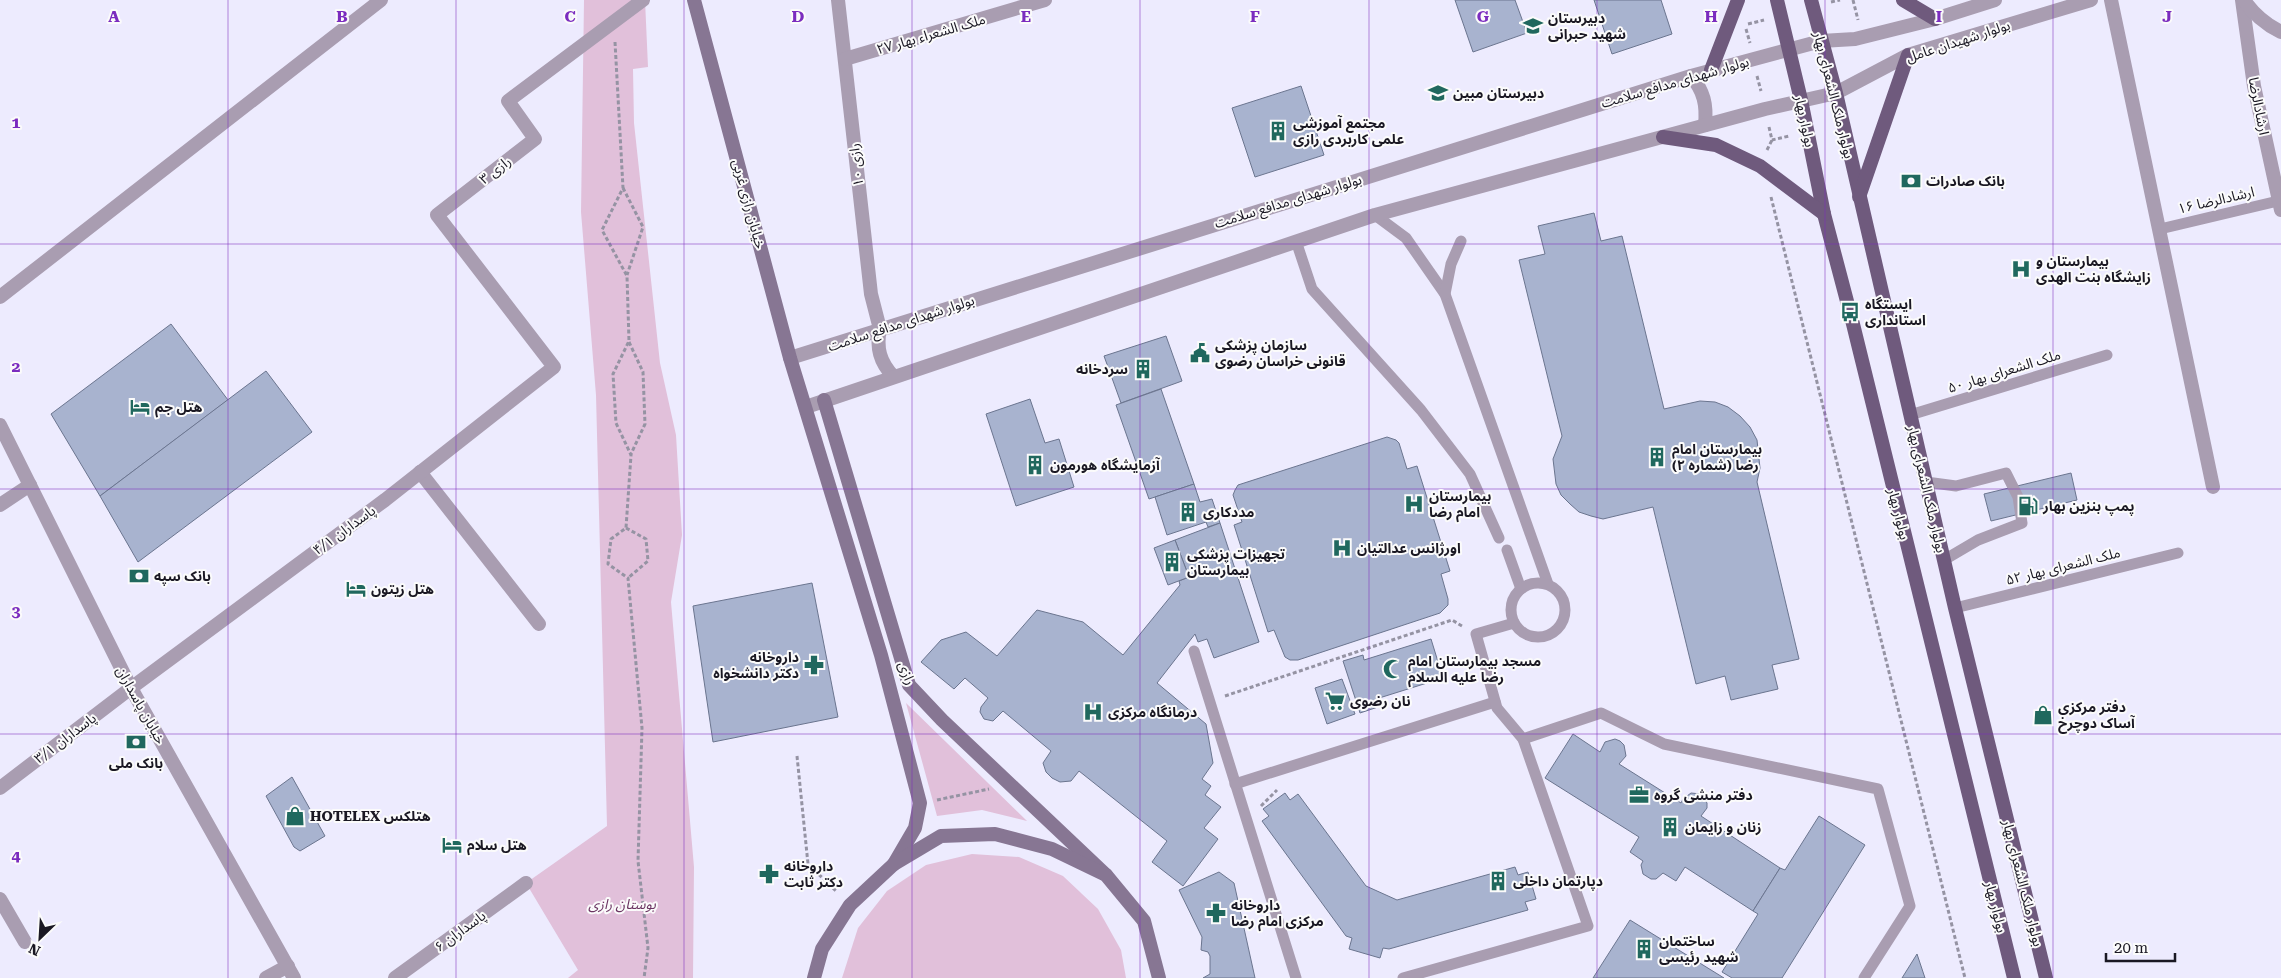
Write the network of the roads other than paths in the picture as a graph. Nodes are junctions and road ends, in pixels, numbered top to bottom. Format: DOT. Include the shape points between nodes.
graph roads {
  1 [pos="381,0"];
  2 [pos="643,0"];
  3 [pos="694,0"];
  4 [pos="838,0"];
  5 [pos="1045,0"];
  6 [pos="1738,0"];
  7 [pos="1777,0"];
  8 [pos="1811,0"];
  9 [pos="1903,0"];
  10 [pos="1995,0"];
  11 [pos="2091,0"];
  12 [pos="2111,0"];
  13 [pos="2243,0"];
  14 [pos="1935,19"];
  15 [pos="2281,32"];
  16 [pos="1822,41"];
  17 [pos="1787,50"];
  18 [pos="1908,55"];
  19 [pos="845,59"];
  20 [pos="1711,70"];
  21 [pos="1690,76"];
  22 [pos="1836,93"];
  23 [pos="1801,100"];
  24 [pos="1705,125"];
  25 [pos="1663,137"];
  26 [pos="1858,198"];
  27 [pos="2280,206"];
  28 [pos="1824,214"];
  29 [pos="1376,215"];
  30 [pos="2160,229"];
  31 [pos="1296,241"];
  32 [pos="1461,241"];
  33 [pos="1445,294"];
  34 [pos="0,297"];
  35 [pos="880,329"];
  36 [pos="2107,355"];
  37 [pos="790,358"];
  38 [pos="554,366"];
  39 [pos="893,376"];
  40 [pos="824,400"];
  41 [pos="806,407"];
  42 [pos="1910,415"];
  43 [pos="0,425"];
  44 [pos="420,472"];
  45 [pos="1926,482"];
  46 [pos="30,485"];
  47 [pos="2213,487"];
  48 [pos="0,505"];
  49 [pos="1499,538"];
  50 [pos="1507,550"];
  51 [pos="2178,553"];
  52 [pos="1944,560"];
  53 [pos="1548,584"];
  54 [pos="1521,589"];
  55 [pos="1955,608"];
  56 [pos="1514,623"];
  57 [pos="539,624"];
  58 [pos="1194,651"];
  59 [pos="131,688"];
  60 [pos="1496,705"];
  61 [pos="1526,738"];
  62 [pos="1236,787"];
  63 [pos="0,788"];
  64 [pos="894,864"];
  65 [pos="1106,875"];
  66 [pos="526,883"];
  67 [pos="0,899"];
  68 [pos="25,942"];
  69 [pos="291,972"];
  70 [pos="1409,977"];
  71 [pos="266,978"];
  72 [pos="396,978"];
  73 [pos="814,978"];
  74 [pos="1159,978"];
  75 [pos="1296,978"];
  76 [pos="1864,978"];
  77 [pos="2014,978"];
  78 [pos="2046,978"];
  1 -- 34 [label="street"];
  2 -- 38 [label="street, رازی ۳" via="508,101 535,139 437,215"];
  3 -- 37 [label="main road, خیابان رازی غربی"];
  4 -- 19 [label="street, رازی ۱۰"];
  5 -- 19 [label="street, ملک الشعراء بهار ۲۷"];
  6 -- 20 [label="main road"];
  7 -- 17 [label="main road"];
  8 -- 16 [label="main road, بولوار ملک الشعرای بهار"];
  9 -- 14 [label="main road"];
  10 -- 14 [label="street, بولوار شهیدان عامل"];
  11 -- 18 [label="street, بولوار شهیدان عامل"];
  12 -- 30 [label="street"];
  13 -- 15 [label="street" via="2264,23"];
  13 -- 27 [label="street, ارشادالرضا" via="2254,86"];
  14 -- 16 [label="street, بولوار شهیدان عامل" via="1855,39"];
  16 -- 17 [label="street, بولوار شهیدان عامل"];
  16 -- 22 [label="main road, بولوار ملک الشعرای بهار"];
  17 -- 20 [label="street, بولوار شهدای مدافع سلامت"];
  17 -- 23 [label="main road, بولوار بهار"];
  18 -- 22 [label="street, بولوار شهیدان عامل"];
  18 -- 26 [label="main road"];
  19 -- 35 [label="street, رازی ۱۰" via="871,294"];
  20 -- 21 [label="street, بولوار شهدای مدافع سلامت"];
  21 -- 24 [label="street" via="1706,103"];
  21 -- 35 [label="street, بولوار شهدای مدافع سلامت"];
  22 -- 23 [label="street, بولوار شهیدان عامل"];
  22 -- 26 [label="main road, بولوار ملک الشعرای بهار"];
  23 -- 24 [label="street"];
  23 -- 28 [label="main road, بولوار بهار"];
  24 -- 25 [label="street"];
  25 -- 28 [label="main road" via="1716,145 1760,166"];
  25 -- 29 [label="street"];
  26 -- 42 [label="main road, بولوار ملک الشعرای بهار"];
  27 -- 30 [label="lane, ارشادالرضا ۱۶"];
  28 -- 77 [label="main road, بولوار بهار"];
  29 -- 31 [label="street"];
  29 -- 33 [label="lane" via="1406,238"];
  30 -- 47 [label="street"];
  31 -- 39 [label="street"];
  31 -- 49 [label="lane" via="1312,289 1421,410 1470,474"];
  32 -- 33 [label="lane" via="1451,264"];
  33 -- 53 [label="lane"];
  35 -- 37 [label="street, بولوار شهدای مدافع سلامت"];
  35 -- 39 [label="street, رازی ۱۰" via="878,350"];
  36 -- 42 [label="lane, ملک الشعرای بهار ۵۰"];
  37 -- 41 [label="main road, خیابان رازی غربی"];
  38 -- 44 [label="street, پاسداران ۴/۱"];
  39 -- 40 [label="street"];
  40 -- 41 [label="street"];
  40 -- 65 [label="main road, رازی" via="909,685"];
  41 -- 64 [label="main road, رازی" via="881,655 920,803 915,828"];
  42 -- 45 [label="main road, بولوار ملک الشعرای بهار"];
  43 -- 46 [label="street, خیابان پاسداران"];
  44 -- 57 [label="street"];
  44 -- 59 [label="street, پاسداران ۴/۱"];
  45 -- 52 [label="main road, بولوار ملک الشعرای بهار"];
  45 -- 52 [label="lane" via="1956,486 2006,473 2018,497 2022,523 1978,540"];
  46 -- 48 [label="street"];
  46 -- 59 [label="street, خیابان پاسداران"];
  50 -- 54 [label="lane"];
  51 -- 55 [label="lane, ملک الشعرای بهار ۵۲"];
  52 -- 55 [label="main road, بولوار ملک الشعرای بهار"];
  53 -- 54 [label="lane" via="1529,584"];
  53 -- 56 [label="lane" via="1555,588 1565,603 1560,627 1538,638 1520,631"];
  54 -- 56 [label="lane" via="1511,605"];
  55 -- 78 [label="main road, بولوار ملک الشعرای بهار"];
  56 -- 60 [label="lane" via="1476,634"];
  58 -- 62 [label="lane"];
  59 -- 63 [label="street, پاسداران ۳/۱"];
  59 -- 69 [label="street, خیابان پاسداران"];
  60 -- 61 [label="lane"];
  60 -- 62 [label="lane"];
  61 -- 70 [label="lane" via="1588,926"];
  61 -- 76 [label="lane" via="1601,713 1664,744 1878,788 1910,906"];
  62 -- 75 [label="lane"];
  64 -- 65 [label="main road" via="941,836 995,834 1052,849"];
  64 -- 73 [label="main road" via="850,905 822,949"];
  65 -- 74 [label="main road, رازی" via="1144,922"];
  66 -- 72 [label="street, پاسداران ۶"];
  67 -- 68 [label="street"];
  69 -- 71 [label="street"];
}
